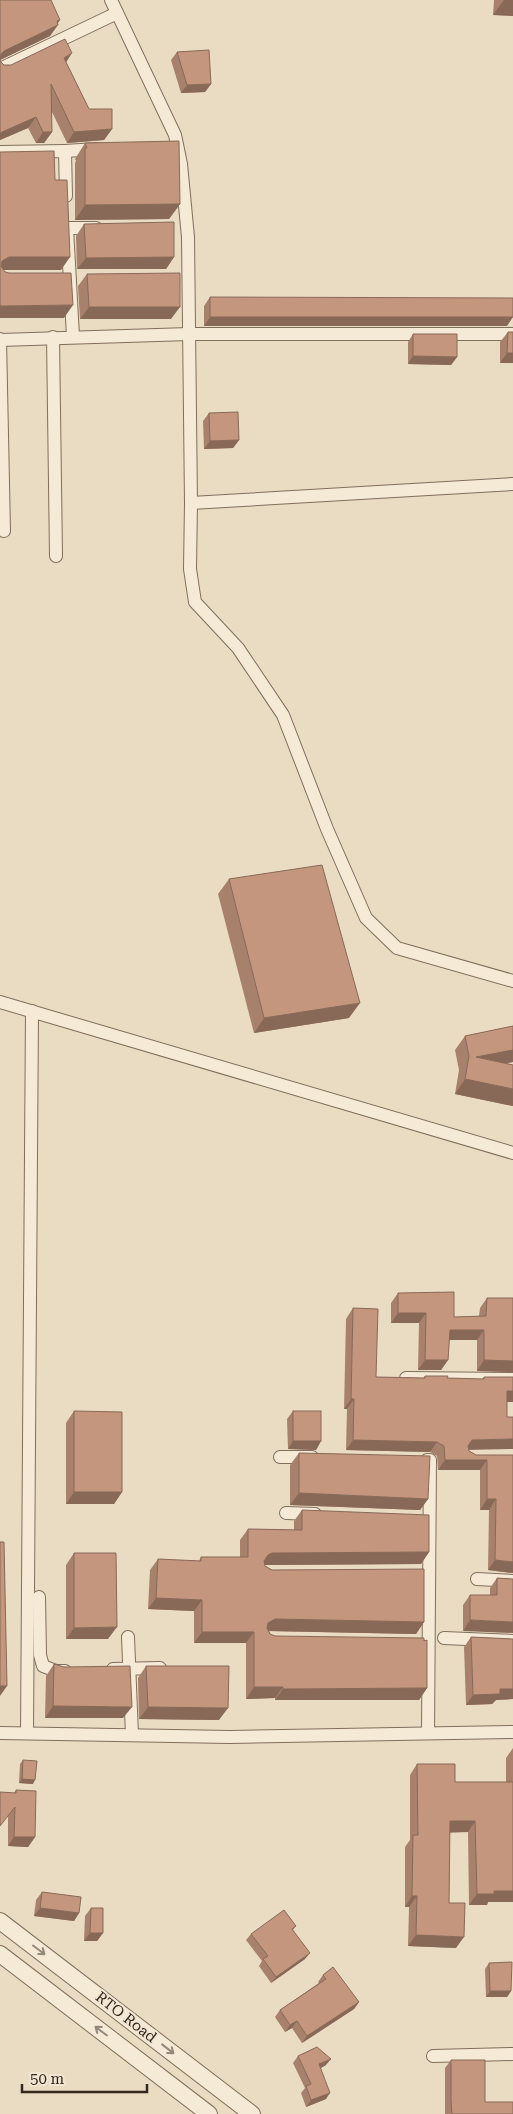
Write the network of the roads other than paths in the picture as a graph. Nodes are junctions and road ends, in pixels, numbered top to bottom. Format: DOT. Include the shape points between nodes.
graph roads {
  1 [pos="111,0"];
  2 [pos="117,14"];
  3 [pos="0,69"];
  4 [pos="112,148"];
  5 [pos="65,151"];
  6 [pos="0,152"];
  7 [pos="67,219"];
  8 [pos="106,228"];
  9 [pos="189,334"];
  10 [pos="513,334"];
  11 [pos="73,336"];
  12 [pos="53,337"];
  13 [pos="0,340"];
  14 [pos="513,484"];
  15 [pos="191,503"];
  16 [pos="4,531"];
  17 [pos="56,556"];
  18 [pos="513,980"];
  19 [pos="0,1002"];
  20 [pos="32,1011"];
  21 [pos="513,1153"];
  22 [pos="406,1378"];
  23 [pos="513,1379"];
  24 [pos="280,1456"];
  25 [pos="320,1457"];
  26 [pos="410,1459"];
  27 [pos="286,1513"];
  28 [pos="330,1515"];
  29 [pos="477,1580"];
  30 [pos="513,1581"];
  31 [pos="39,1597"];
  32 [pos="128,1637"];
  33 [pos="444,1638"];
  34 [pos="513,1641"];
  35 [pos="130,1668"];
  36 [pos="169,1668"];
  37 [pos="102,1669"];
  38 [pos="74,1670"];
  39 [pos="428,1732"];
  40 [pos="513,1732"];
  41 [pos="0,1733"];
  42 [pos="27,1733"];
  43 [pos="132,1735"];
  44 [pos="0,1921"];
  45 [pos="0,1954"];
  46 [pos="513,2054"];
  47 [pos="433,2056"];
  48 [pos="209,2114"];
  49 [pos="252,2114"];
  1 -- 2 [label="street"];
  2 -- 3 [label="street"];
  2 -- 9 [label="street" via="175,135 182,164 188,237"];
  4 -- 5 [label="street"];
  5 -- 6 [label="street"];
  5 -- 7 [label="street"];
  7 -- 8 [label="street"];
  7 -- 11 [label="street"];
  9 -- 10 [label="street"];
  9 -- 11 [label="street"];
  9 -- 15 [label="street"];
  11 -- 12 [label="street"];
  12 -- 13 [label="street"];
  12 -- 17 [label="street"];
  13 -- 16 [label="street"];
  14 -- 15 [label="street"];
  15 -- 18 [label="street" via="190,568 195,602 238,648 283,716 366,918 397,948"];
  19 -- 20 [label="street"];
  20 -- 21 [label="street"];
  20 -- 42 [label="street"];
  22 -- 23 [label="street"];
  24 -- 25 [label="street"];
  26 -- 39 [label="street" via="430,1460 424,1572"];
  27 -- 28 [label="street"];
  29 -- 30 [label="street"];
  31 -- 38 [label="street" via="43,1666 56,1671"];
  32 -- 35 [label="street"];
  33 -- 34 [label="street"];
  35 -- 36 [label="street"];
  35 -- 37 [label="street"];
  35 -- 43 [label="street"];
  39 -- 40 [label="street"];
  39 -- 43 [label="street" via="230,1737"];
  41 -- 42 [label="street"];
  42 -- 43 [label="street"];
  44 -- 49 [label="street, RTO Road, one-way"];
  48 -- 45 [label="street, RTO Road, one-way"];
  46 -- 47 [label="street"];
}
